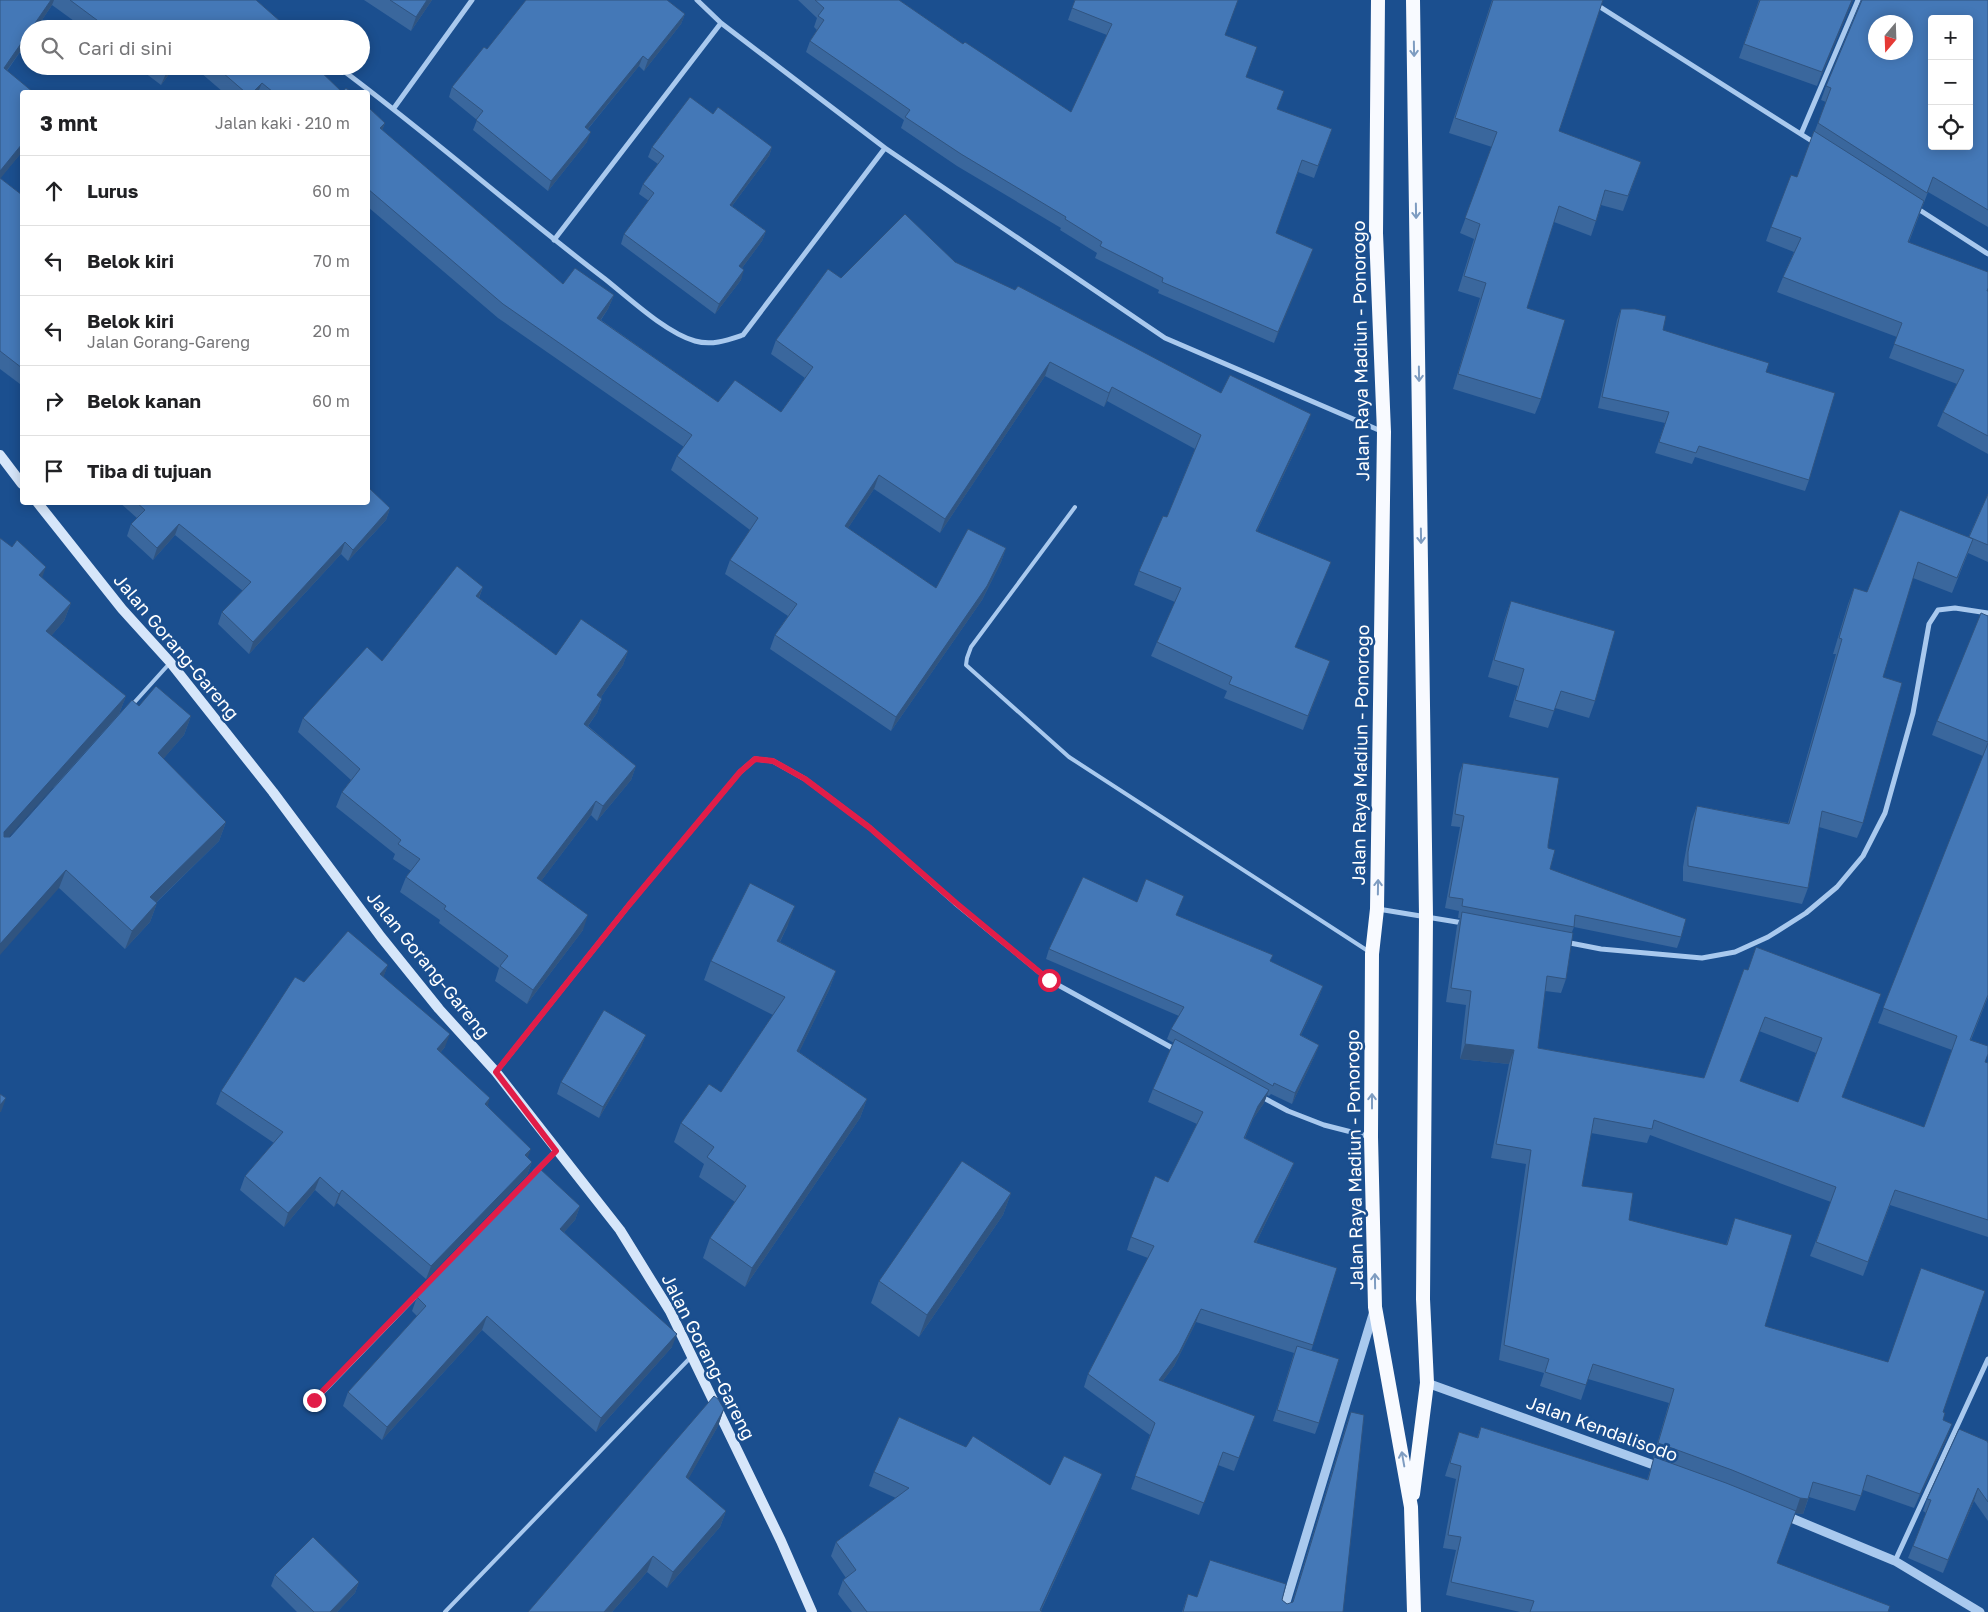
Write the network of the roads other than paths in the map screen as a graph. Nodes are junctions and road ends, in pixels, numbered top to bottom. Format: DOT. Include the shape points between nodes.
graph roads {
  1 [pos="472,0"];
  2 [pos="697,0"];
  3 [pos="1378,0"];
  4 [pos="1413,0"];
  5 [pos="1589,0"];
  6 [pos="1858,0"];
  7 [pos="721,23"];
  8 [pos="349,75"];
  9 [pos="370,90"];
  10 [pos="370,90"];
  11 [pos="394,108"];
  12 [pos="1801,134"];
  13 [pos="1817,144"];
  14 [pos="885,148"];
  15 [pos="1907,202"];
  16 [pos="554,240"];
  17 [pos="1988,254"];
  18 [pos="1384,432"];
  19 [pos="0,455"];
  20 [pos="20,481"];
  21 [pos="40,505"];
  22 [pos="1075,508"];
  23 [pos="1988,613"];
  24 [pos="170,662"];
  25 [pos="131,706"];
  26 [pos="1378,909"];
  27 [pos="1426,916"];
  28 [pos="1465,923"];
  29 [pos="1562,942"];
  30 [pos="1372,954"];
  31 [pos="1184,1054"];
  32 [pos="496,1072"];
  33 [pos="1252,1092"];
  34 [pos="1371,1137"];
  35 [pos="556,1151"];
  36 [pos="528,1179"];
  37 [pos="445,1265"];
  38 [pos="1375,1307"];
  39 [pos="692,1357"];
  40 [pos="1988,1359"];
  41 [pos="1427,1383"];
  42 [pos="314,1400"];
  43 [pos="1668,1470"];
  44 [pos="1411,1507"];
  45 [pos="1778,1512"];
  46 [pos="1895,1560"];
  47 [pos="445,1612"];
  48 [pos="812,1612"];
  49 [pos="1283,1612"];
  50 [pos="1414,1612"];
  51 [pos="1980,1612"];
  1 -- 11 [label="street"];
  2 -- 7 [label="street"];
  3 -- 18 [label="highway, Jalan Raya Madiun - Ponorogo" via="1376,233"];
  4 -- 27 [label="highway, Jalan Raya Madiun - Ponorogo, one-way"];
  5 -- 12 [label="street"];
  6 -- 12 [label="street"];
  7 -- 14 [label="street"];
  7 -- 16 [label="street"];
  8 -- 10 [label="street"];
  9 -- 11 [label="street"];
  11 -- 16 [label="street"];
  12 -- 13 [label="street"];
  14 -- 16 [label="street" via="743,335 718,343 696,342 669,329"];
  14 -- 18 [label="street" via="1165,338"];
  15 -- 17 [label="street"];
  26 -- 18 [label="highway, Jalan Raya Madiun - Ponorogo, one-way"];
  19 -- 20 [label="main road"];
  21 -- 24 [label="main road, Jalan Gorang-Gareng" via="122,609"];
  22 -- 30 [label="lane" via="971,647 966,665 1069,757"];
  23 -- 29 [label="street" via="1955,608 1938,610 1929,624 1913,713 1885,813 1863,856 1837,887 1806,914 1736,952 1702,958 1601,949"];
  24 -- 25 [label="lane"];
  24 -- 32 [label="main road, Jalan Gorang-Gareng" via="387,944"];
  26 -- 27 [label="street"];
  26 -- 30 [label="highway, Jalan Raya Madiun - Ponorogo"];
  27 -- 28 [label="street"];
  27 -- 41 [label="highway, Jalan Raya Madiun - Ponorogo" via="1423,1299"];
  34 -- 30 [label="highway, Jalan Raya Madiun - Ponorogo, one-way"];
  31 -- 32 [label="street" via="1049,980 870,828 805,779 773,761 755,759 740,772 635,898"];
  32 -- 35 [label="main road, Jalan Gorang-Gareng"];
  33 -- 34 [label="street" via="1324,1125"];
  38 -- 34 [label="highway, Jalan Raya Madiun - Ponorogo, one-way"];
  35 -- 36 [label="street"];
  35 -- 39 [label="main road, Jalan Gorang-Gareng" via="620,1230 670,1311"];
  37 -- 42 [label="street"];
  44 -- 38 [label="highway, Jalan Raya Madiun - Ponorogo, one-way"];
  38 -- 49 [label="street"];
  39 -- 47 [label="lane"];
  39 -- 48 [label="main road, Jalan Gorang-Gareng"];
  40 -- 46 [label="street"];
  41 -- 43 [label="street, Jalan Kendalisodo"];
  41 -- 44 [label="highway, Jalan Raya Madiun - Ponorogo"];
  44 -- 50 [label="highway, Jalan Raya Madiun - Ponorogo"];
  45 -- 46 [label="street"];
  46 -- 51 [label="street"];
}
